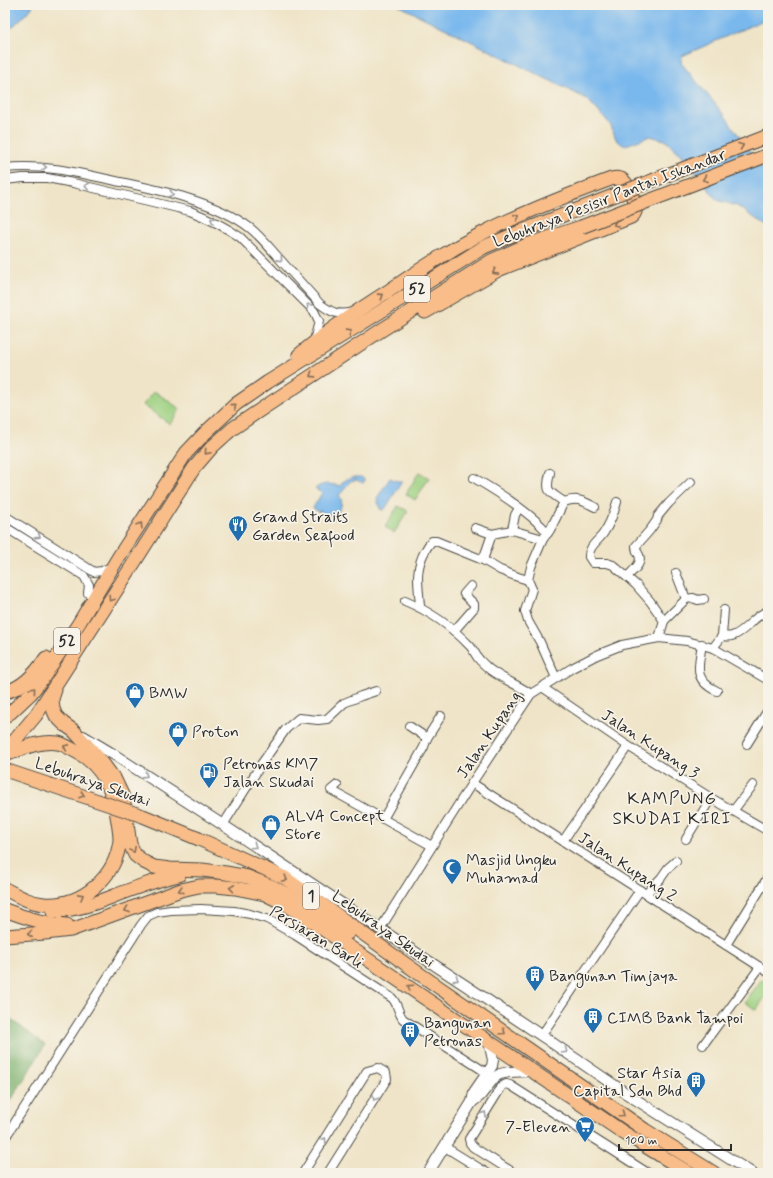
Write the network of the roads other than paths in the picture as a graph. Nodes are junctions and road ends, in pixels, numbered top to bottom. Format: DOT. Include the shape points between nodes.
graph roads {
  1 [pos="768,136"];
  2 [pos="768,155"];
  3 [pos="5,168"];
  4 [pos="5,180"];
  5 [pos="357,311"];
  6 [pos="380,331"];
  7 [pos="314,342"];
  8 [pos="268,382"];
  9 [pos="550,473"];
  10 [pos="474,478"];
  11 [pos="691,482"];
  12 [pos="564,502"];
  13 [pos="617,502"];
  14 [pos="594,507"];
  15 [pos="519,508"];
  16 [pos="5,516"];
  17 [pos="5,527"];
  18 [pos="475,528"];
  19 [pos="512,530"];
  20 [pos="492,534"];
  21 [pos="545,536"];
  22 [pos="118,558"];
  23 [pos="483,560"];
  24 [pos="106,569"];
  25 [pos="676,573"];
  26 [pos="627,577"];
  27 [pos="528,580"];
  28 [pos="471,586"];
  29 [pos="88,594"];
  30 [pos="686,599"];
  31 [pos="704,599"];
  32 [pos="405,602"];
  33 [pos="420,607"];
  34 [pos="724,610"];
  35 [pos="768,611"];
  36 [pos="664,621"];
  37 [pos="454,631"];
  38 [pos="722,636"];
  39 [pos="659,638"];
  40 [pos="702,644"];
  41 [pos="713,648"];
  42 [pos="556,678"];
  43 [pos="768,680"];
  44 [pos="58,682"];
  45 [pos="542,687"];
  46 [pos="376,691"];
  47 [pos="717,691"];
  48 [pos="5,692"];
  49 [pos="531,694"];
  50 [pos="768,710"];
  51 [pos="5,716"];
  52 [pos="441,716"];
  53 [pos="409,726"];
  54 [pos="74,731"];
  55 [pos="427,738"];
  56 [pos="747,744"];
  57 [pos="628,746"];
  58 [pos="5,750"];
  59 [pos="5,756"];
  60 [pos="5,770"];
  61 [pos="472,783"];
  62 [pos="337,785"];
  63 [pos="753,785"];
  64 [pos="711,798"];
  65 [pos="733,811"];
  66 [pos="383,819"];
  67 [pos="223,825"];
  68 [pos="768,831"];
  69 [pos="686,839"];
  70 [pos="563,841"];
  71 [pos="432,846"];
  72 [pos="676,861"];
  73 [pos="202,870"];
  74 [pos="768,877"];
  75 [pos="5,889"];
  76 [pos="643,892"];
  77 [pos="5,894"];
  78 [pos="5,910"];
  79 [pos="82,926"];
  80 [pos="380,929"];
  81 [pos="5,936"];
  82 [pos="726,945"];
  83 [pos="760,967"];
  84 [pos="414,970"];
  85 [pos="768,972"];
  86 [pos="541,1036"];
  87 [pos="488,1042"];
  88 [pos="702,1045"];
  89 [pos="531,1071"];
  90 [pos="487,1073"];
  91 [pos="472,1102"];
  92 [pos="5,1138"];
  93 [pos="445,1146"];
  94 [pos="303,1173"];
  95 [pos="328,1173"];
  96 [pos="428,1173"];
  97 [pos="487,1173"];
  98 [pos="514,1173"];
  99 [pos="648,1173"];
  100 [pos="689,1173"];
  101 [pos="714,1173"];
  102 [pos="752,1173"];
  8 -- 1 [label="highway, Lebuhraya Pesisir Pantai Iskandar / 52, one-way, bridge" via="484,247"];
  2 -- 6 [label="highway, Lebuhraya Pesisir Pantai Iskandar / 52, one-way, bridge" via="581,227 527,245 491,261"];
  3 -- 5 [label="street, one-way" via="47,167 193,200 232,216 250,228 320,304 330,311 343,315"];
  7 -- 4 [label="street, one-way" via="319,321 314,311 240,237 207,217 47,178"];
  5 -- 6 [label="highway, one-way" via="446,253 483,233 558,199 611,179 623,180 628,187 636,210 631,217 498,270 397,329"];
  5 -- 7 [label="highway"];
  6 -- 44 [label="highway, Lebuhraya Pesisir Pantai Iskandar / 52, one-way" via="232,429 212,446 194,468"];
  7 -- 8 [label="highway"];
  22 -- 8 [label="highway, Lebuhraya Pesisir Pantai Iskandar / 52, one-way" via="186,453 236,404"];
  9 -- 12 [label="street" via="548,489"];
  10 -- 15 [label="street"];
  11 -- 26 [label="street" via="669,503 636,546 636,552 640,556 639,564"];
  12 -- 14 [label="street" via="578,499"];
  12 -- 21 [label="street"];
  13 -- 26 [label="street" via="609,523 590,550 589,557 593,563 613,565"];
  15 -- 19 [label="street"];
  15 -- 21 [label="street" via="540,523"];
  16 -- 24 [label="street, one-way" via="94,572"];
  17 -- 29 [label="street" via="84,576 89,585"];
  18 -- 20 [label="street"];
  19 -- 20 [label="street"];
  19 -- 21 [label="street"];
  20 -- 23 [label="street"];
  21 -- 27 [label="street" via="531,566"];
  22 -- 24 [label="highway"];
  51 -- 22 [label="highway, Lebuhraya Pesisir Pantai Iskandar / 52, one-way" via="31,693 43,678"];
  23 -- 27 [label="street" via="518,578"];
  23 -- 33 [label="street" via="436,541 429,543 417,570"];
  24 -- 29 [label="highway"];
  25 -- 30 [label="street"];
  26 -- 36 [label="street" via="650,601"];
  27 -- 42 [label="street" via="532,590 525,611"];
  28 -- 37 [label="street" via="464,594 474,604 474,608"];
  29 -- 48 [label="highway" via="38,671 19,686"];
  30 -- 31 [label="street"];
  30 -- 36 [label="street"];
  32 -- 33 [label="street"];
  33 -- 37 [label="street"];
  34 -- 38 [label="street"];
  35 -- 38 [label="street" via="763,612 741,631 731,636"];
  36 -- 39 [label="street"];
  37 -- 49 [label="street" via="490,669"];
  38 -- 41 [label="street"];
  39 -- 40 [label="street, Jalan Kupang"];
  39 -- 42 [label="street, Jalan Kupang" via="643,640 597,655"];
  40 -- 41 [label="street, Jalan Kupang"];
  40 -- 47 [label="street" via="698,662 699,672 708,688"];
  41 -- 43 [label="street, Jalan Kupang"];
  42 -- 45 [label="street, Jalan Kupang"];
  44 -- 54 [label="highway" via="52,699 53,709 56,716"];
  44 -- 58 [label="highway, Lebuhraya Pesisir Pantai Iskandar / 52" via="33,719"];
  45 -- 49 [label="street, Jalan Kupang"];
  45 -- 57 [label="street, Jalan Kupang 3"];
  46 -- 67 [label="street" via="344,703 327,719 299,718 286,729"];
  49 -- 61 [label="street, Jalan Kupang"];
  50 -- 56 [label="street"];
  52 -- 55 [label="street"];
  53 -- 55 [label="street"];
  54 -- 67 [label="street, one-way"];
  54 -- 73 [label="highway, one-way" via="115,780 123,797 134,855 154,867"];
  55 -- 66 [label="street"];
  57 -- 64 [label="street, Jalan Kupang 3"];
  57 -- 70 [label="street"];
  75 -- 59 [label="highway, one-way" via="23,899 44,904 74,900 99,884 110,871 120,839 116,808 110,790 102,772 86,757 58,743 35,744"];
  60 -- 84 [label="highway, Lebuhraya Skudai / 1, one-way, bridge" via="144,816 285,878"];
  61 -- 70 [label="street, Jalan Kupang 2"];
  61 -- 71 [label="street, Jalan Kupang"];
  62 -- 66 [label="street" via="331,790"];
  63 -- 65 [label="street"];
  64 -- 65 [label="street, Jalan Kupang 3"];
  64 -- 69 [label="street"];
  65 -- 68 [label="street, Jalan Kupang 3"];
  66 -- 71 [label="street"];
  67 -- 80 [label="street, one-way"];
  70 -- 76 [label="street, Jalan Kupang 2"];
  71 -- 80 [label="street, Jalan Kupang"];
  72 -- 76 [label="street" via="662,878"];
  73 -- 77 [label="highway" via="164,878 87,906 63,911 29,907"];
  73 -- 84 [label="highway" via="248,877 274,886 395,964"];
  74 -- 82 [label="street"];
  76 -- 82 [label="street, Jalan Kupang 2"];
  76 -- 86 [label="street"];
  78 -- 79 [label="highway" via="35,921"];
  79 -- 81 [label="highway, 1, one-way" via="60,931"];
  87 -- 79 [label="highway, 1, one-way" via="289,906 265,894 235,888 199,886 181,890"];
  80 -- 86 [label="street, one-way"];
  82 -- 83 [label="street, Jalan Kupang 2"];
  83 -- 85 [label="street, Jalan Kupang 2"];
  83 -- 88 [label="street"];
  84 -- 101 [label="highway, Lebuhraya Skudai / 1, one-way" via="644,1130"];
  86 -- 102 [label="street, one-way"];
  87 -- 89 [label="highway, 1"];
  87 -- 90 [label="street" via="493,1060"];
  89 -- 91 [label="street" via="500,1074"];
  89 -- 100 [label="highway, 1"];
  90 -- 91 [label="street" via="474,1092"];
  90 -- 92 [label="street, Persiaran Barli" via="403,1019 392,998 266,919 234,911 171,910 148,916 141,925 62,1050 50,1074"];
  91 -- 93 [label="street"];
  93 -- 96 [label="street"];
  93 -- 97 [label="street"];
  94 -- 95 [label="street, one-way" via="367,1071 378,1068 386,1072 387,1079"];
  98 -- 99 [label="street, one-way" via="473,1147 469,1139 502,1086 506,1084"];
}
